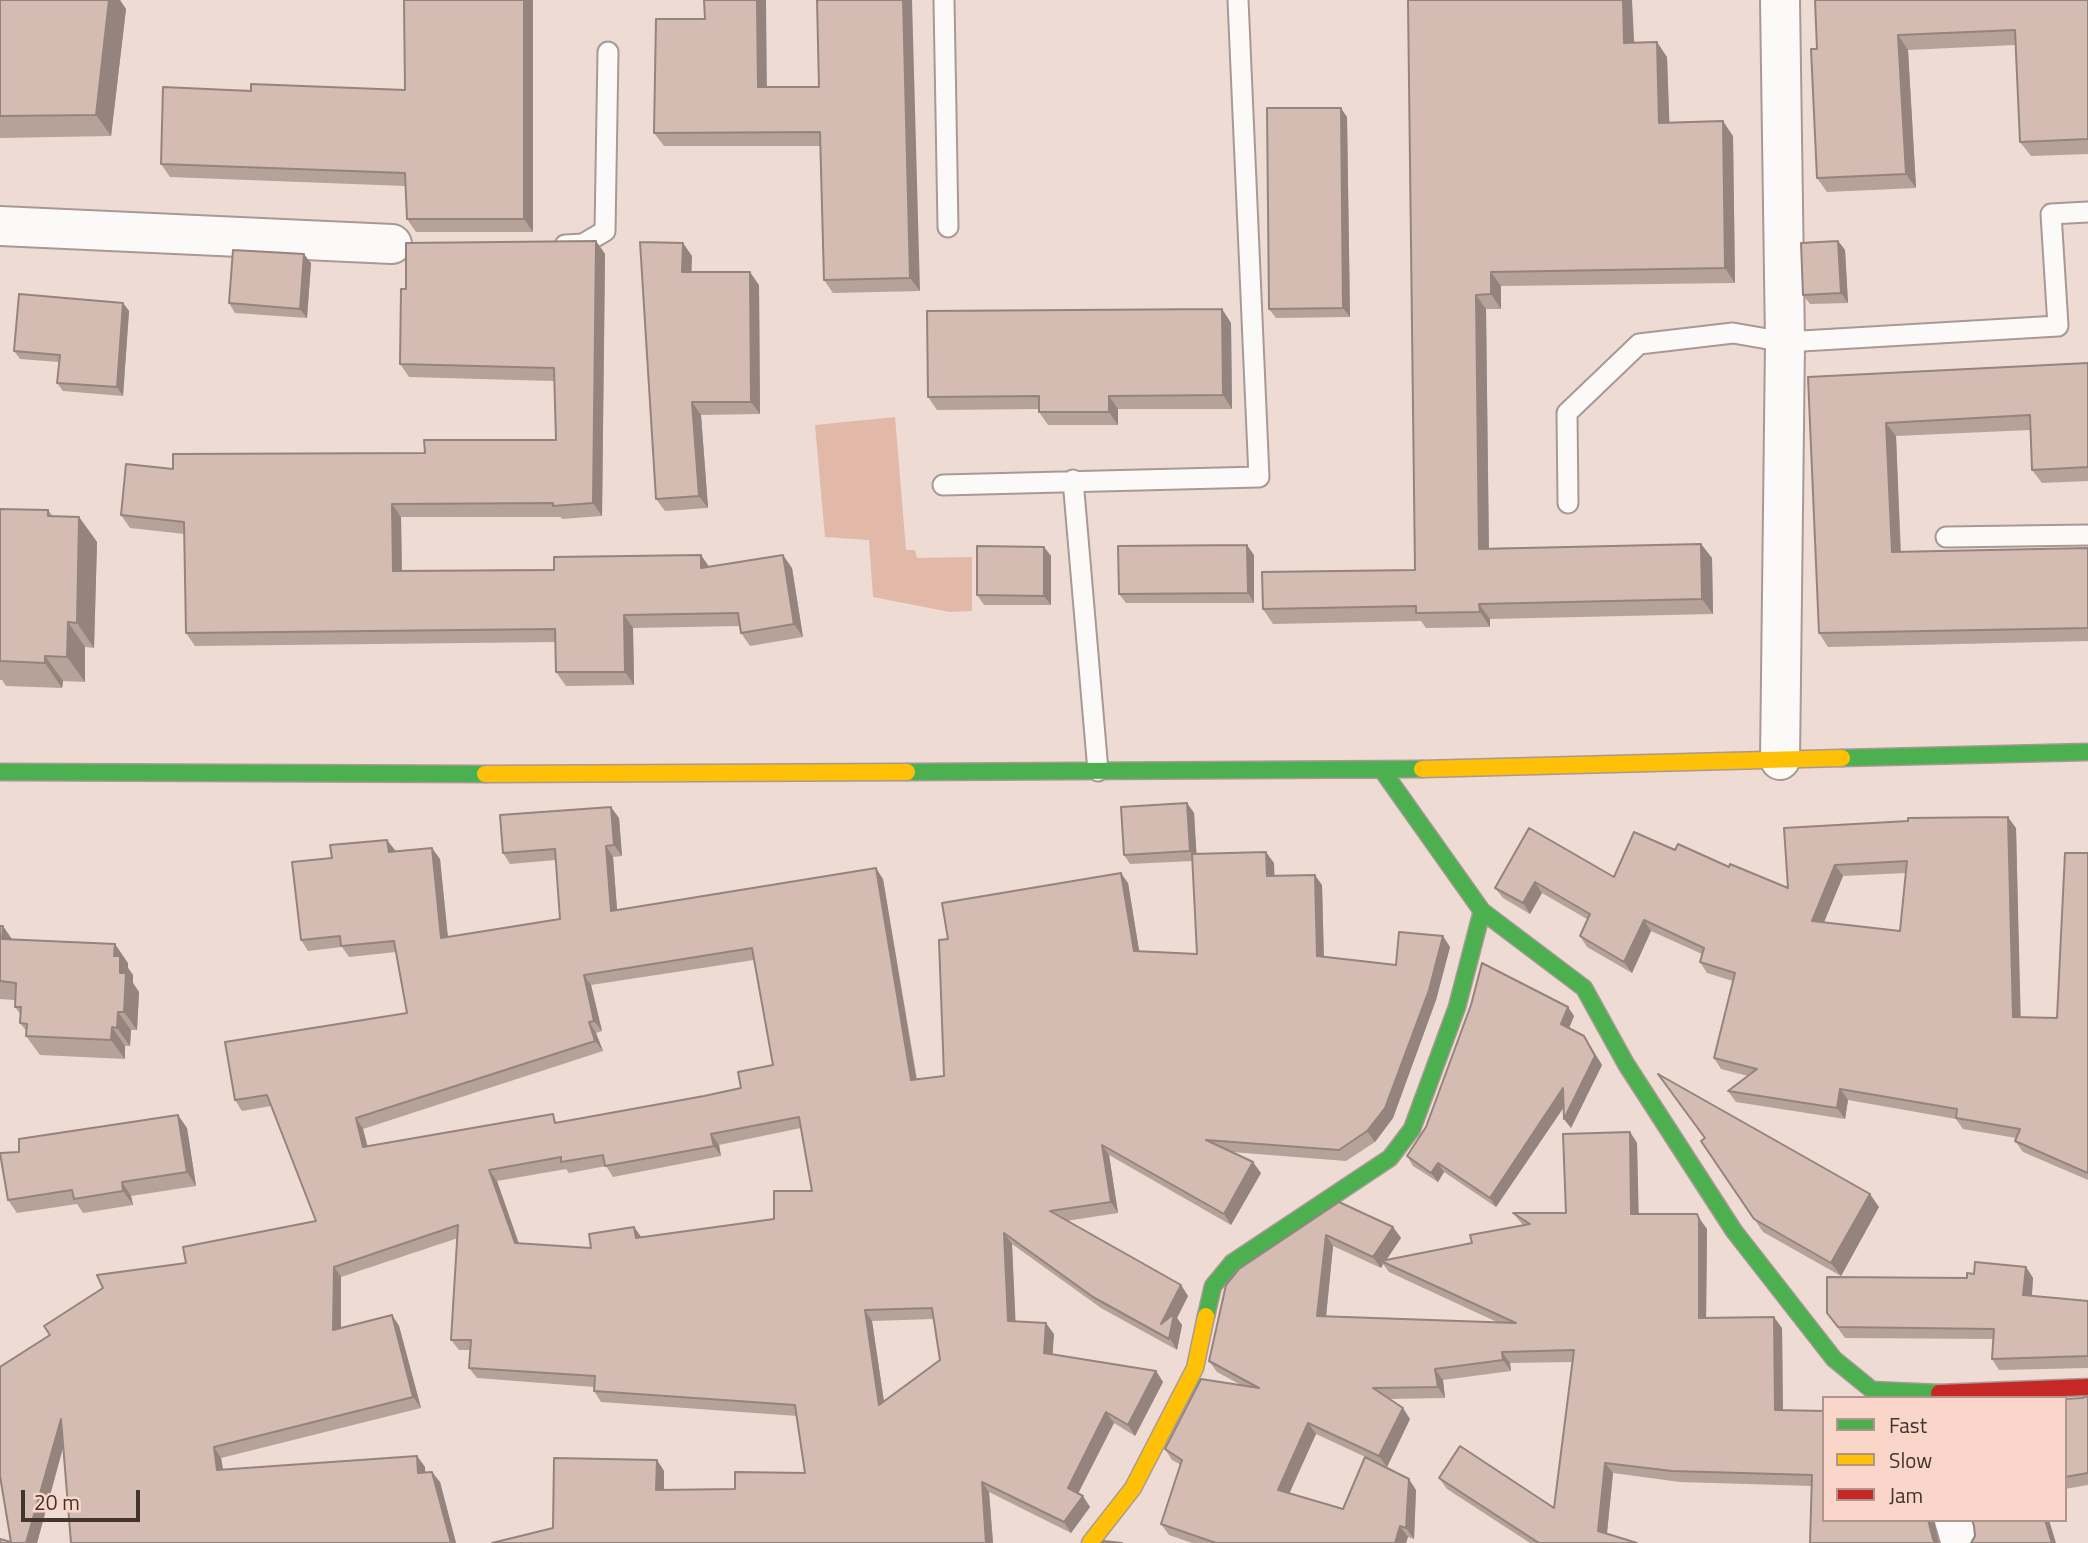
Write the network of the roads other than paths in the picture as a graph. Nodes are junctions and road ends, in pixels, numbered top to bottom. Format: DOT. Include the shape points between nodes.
graph roads {
  1 [pos="944,0"];
  2 [pos="1238,0"];
  3 [pos="1780,0"];
  4 [pos="608,52"];
  5 [pos="2088,212"];
  6 [pos="0,226"];
  7 [pos="948,227"];
  8 [pos="402,245"];
  9 [pos="543,245"];
  10 [pos="1786,342"];
  11 [pos="1073,480"];
  12 [pos="943,485"];
  13 [pos="1568,503"];
  14 [pos="2088,535"];
  15 [pos="1946,537"];
  16 [pos="2088,752"];
  17 [pos="1780,760"];
  18 [pos="1382,770"];
  19 [pos="1098,771"];
  20 [pos="0,772"];
  21 [pos="1482,911"];
  22 [pos="2088,1387"];
  23 [pos="1955,1396"];
  24 [pos="1955,1522"];
  25 [pos="1090,1543"];
  26 [pos="1961,1543"];
  1 -- 7 [label="lane"];
  2 -- 11 [label="lane" via="1259,477"];
  3 -- 10 [label="street"];
  4 -- 9 [label="lane" via="605,231 583,244"];
  5 -- 10 [label="lane" via="2051,214 2059,326"];
  6 -- 8 [label="street"];
  10 -- 13 [label="lane" via="1733,333 1639,344 1567,412"];
  10 -- 17 [label="street"];
  11 -- 12 [label="lane"];
  11 -- 19 [label="lane"];
  14 -- 15 [label="lane"];
  16 -- 17 [label="street"];
  17 -- 18 [label="street"];
  18 -- 19 [label="street"];
  18 -- 21 [label="street"];
  19 -- 20 [label="street"];
  21 -- 23 [label="street" via="1584,988 1626,1063 1734,1231 1834,1359 1872,1390"];
  21 -- 25 [label="street" via="1457,1007 1412,1129 1390,1158 1232,1263 1213,1286 1195,1368 1133,1488"];
  22 -- 23 [label="street"];
  24 -- 26 [label="street"];
}
